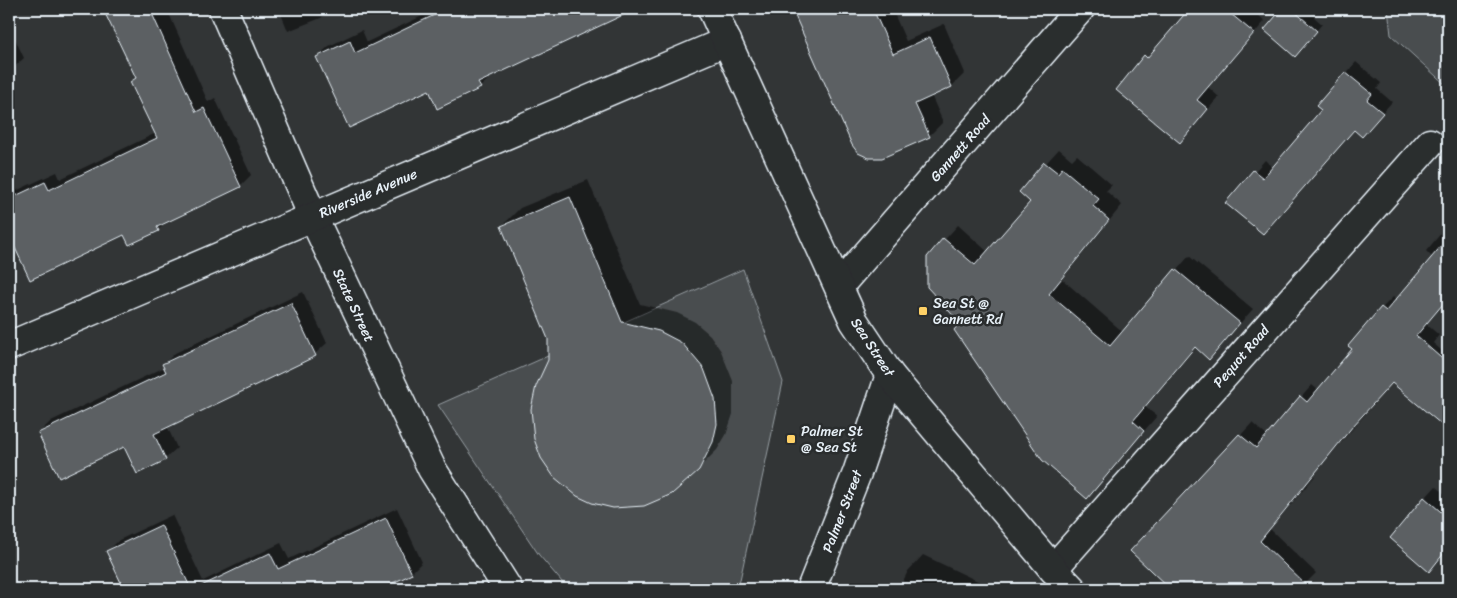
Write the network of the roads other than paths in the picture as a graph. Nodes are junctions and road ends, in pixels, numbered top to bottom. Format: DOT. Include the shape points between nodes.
graph roads {
  1 [pos="223,9"];
  2 [pos="712,9"];
  3 [pos="1080,9"];
  4 [pos="727,41"];
  5 [pos="1430,143"];
  6 [pos="312,217"];
  7 [pos="839,286"];
  8 [pos="9,346"];
  9 [pos="890,375"];
  10 [pos="1053,569"];
  11 [pos="497,586"];
  12 [pos="811,589"];
  13 [pos="1072,589"];
  1 -- 6 [label="street, State Street"];
  2 -- 4 [label="street, Sea Street"];
  3 -- 7 [label="street, Gannett Road"];
  4 -- 6 [label="street, Riverside Avenue"];
  4 -- 7 [label="street, Sea Street"];
  5 -- 10 [label="street, Pequot Road"];
  6 -- 8 [label="street, Riverside Avenue"];
  6 -- 11 [label="street, State Street" via="432,469"];
  7 -- 9 [label="street, Sea Street" via="854,321"];
  9 -- 10 [label="street, Sea Street"];
  9 -- 12 [label="street, Palmer Street" via="857,473"];
  10 -- 13 [label="street, Sea Street"];
}
